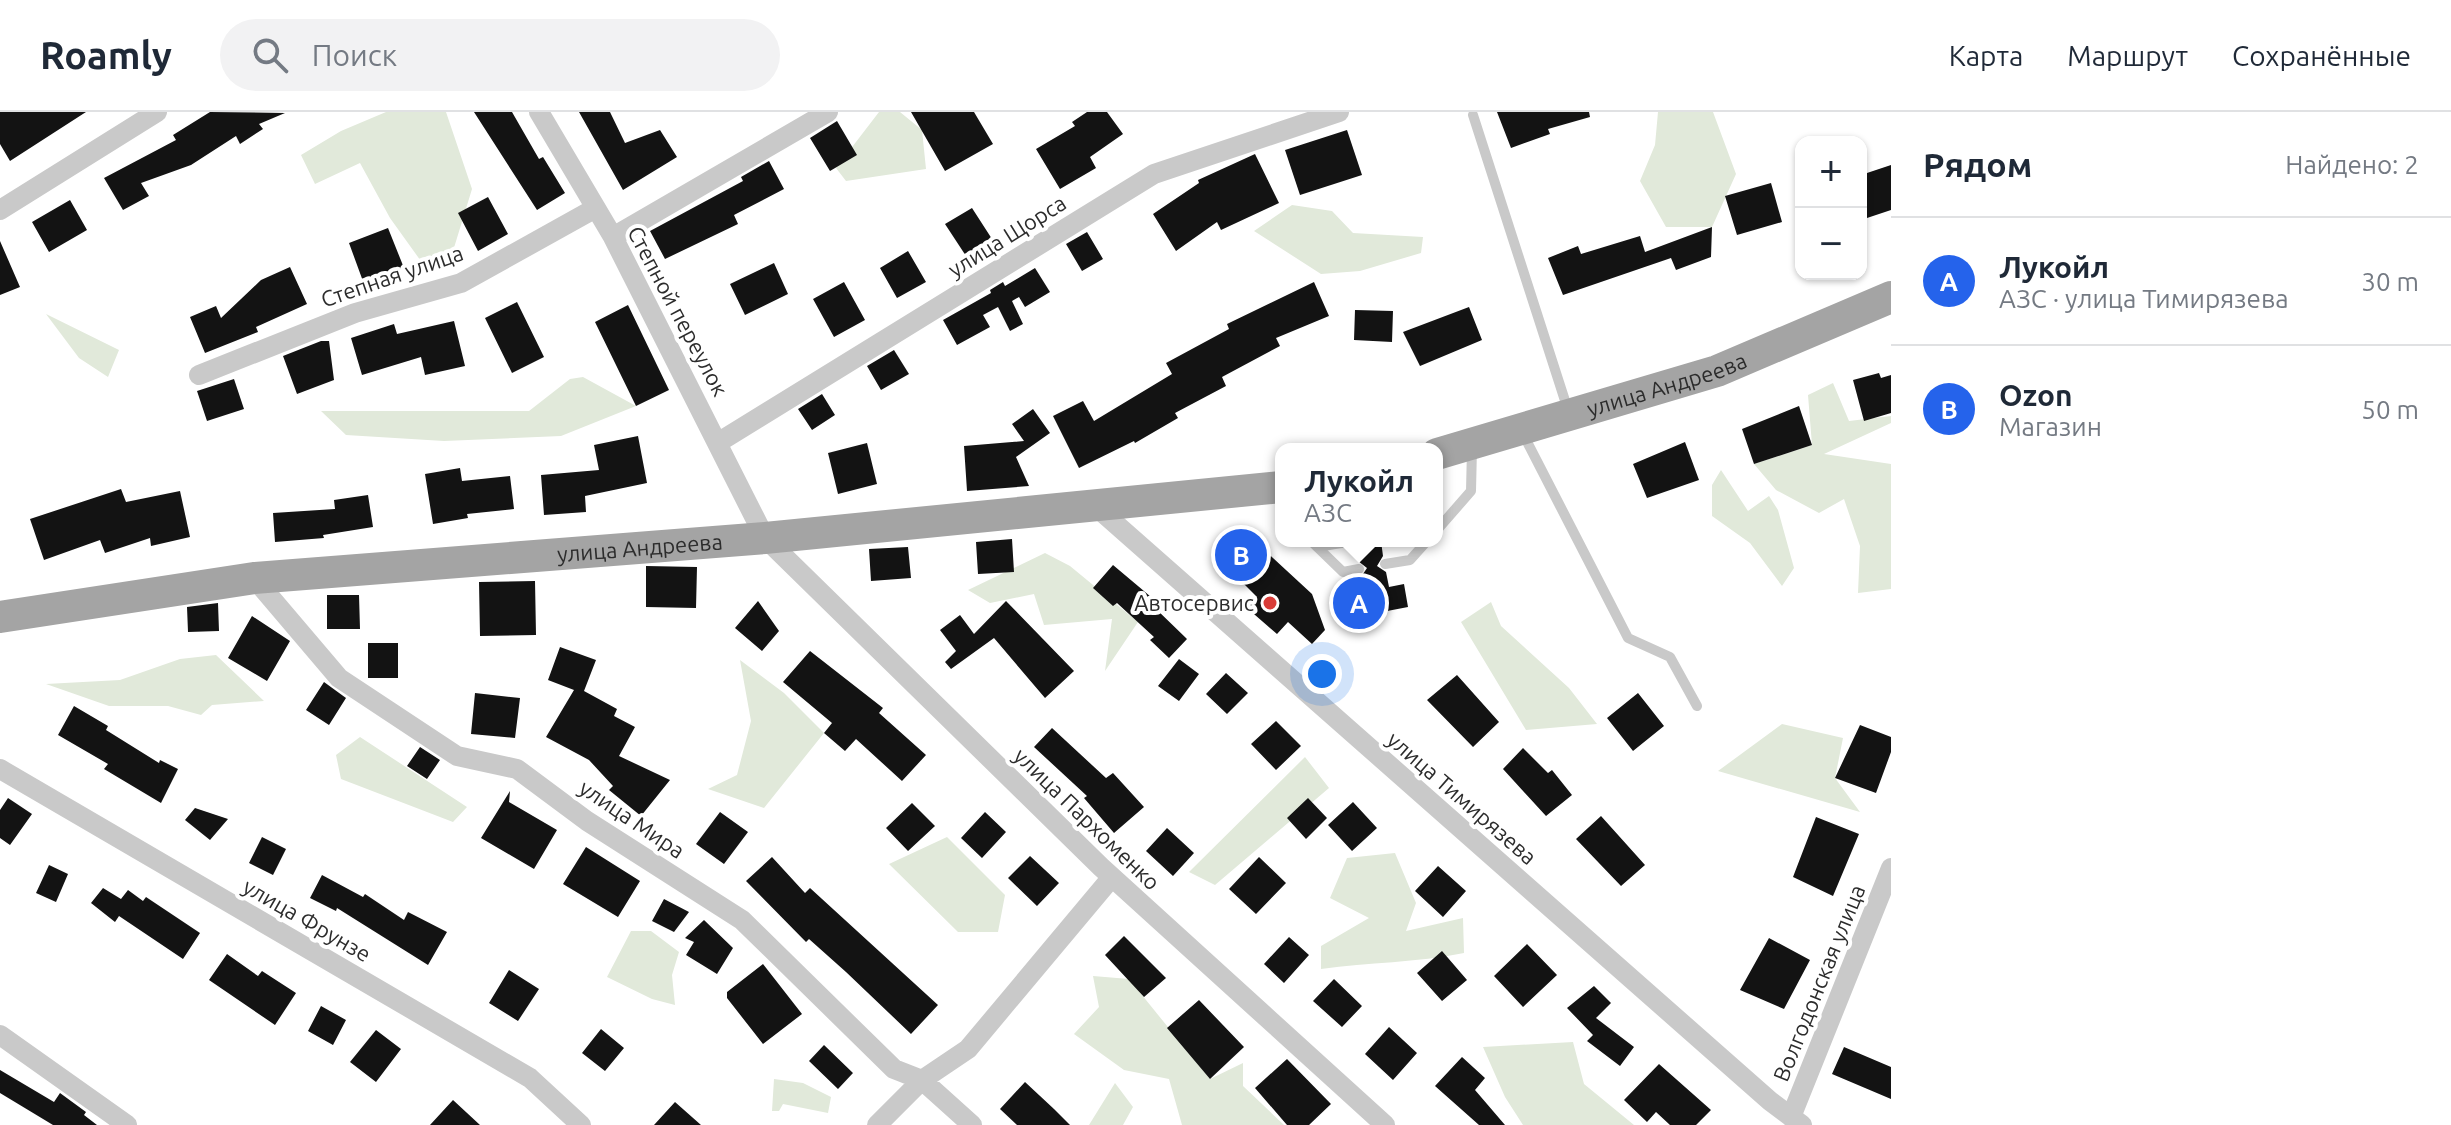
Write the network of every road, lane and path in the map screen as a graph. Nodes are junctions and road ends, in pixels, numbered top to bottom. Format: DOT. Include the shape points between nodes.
graph roads {
  1 [pos="157,112"];
  2 [pos="539,112"];
  3 [pos="828,112"];
  4 [pos="1339,112"];
  5 [pos="1473,115"];
  6 [pos="594,209"];
  7 [pos="0,210"];
  8 [pos="613,237"];
  9 [pos="1891,297"];
  10 [pos="199,375"];
  11 [pos="1569,415"];
  12 [pos="1521,430"];
  13 [pos="719,442"];
  14 [pos="1472,443"];
  15 [pos="1443,452"];
  16 [pos="1275,491"];
  17 [pos="1093,504"];
  18 [pos="1443,522"];
  19 [pos="765,538"];
  20 [pos="1317,547"];
  21 [pos="1422,547"];
  22 [pos="1385,564"];
  23 [pos="1359,569"];
  24 [pos="254,578"];
  25 [pos="0,617"];
  26 [pos="1697,706"];
  27 [pos="0,769"];
  28 [pos="1891,868"];
  29 [pos="1112,877"];
  30 [pos="0,1035"];
  31 [pos="922,1080"];
  32 [pos="1796,1121"];
  33 [pos="127,1125"];
  34 [pos="581,1125"];
  35 [pos="877,1125"];
  36 [pos="972,1125"];
  37 [pos="1385,1125"];
  1 -- 7 [label="street"];
  2 -- 6 [label="street, Степной переулок"];
  3 -- 8 [label="street"];
  4 -- 13 [label="street, улица Щорса" via="1154,174"];
  5 -- 11 [label="lane"];
  6 -- 8 [label="street, Степной переулок"];
  6 -- 10 [label="street, Степная улица" via="461,283 355,313"];
  8 -- 13 [label="street, Степной переулок"];
  9 -- 11 [label="main road, улица Андреева" via="1717,371"];
  11 -- 12 [label="main road, улица Андреева"];
  12 -- 14 [label="main road, улица Андреева"];
  12 -- 26 [label="lane" via="1628,638 1670,657"];
  13 -- 19 [label="street, Степной переулок"];
  14 -- 15 [label="main road, улица Андреева"];
  14 -- 18 [label="lane" via="1471,491"];
  16 -- 17 [label="main road, улица Андреева"];
  17 -- 19 [label="main road, улица Андреева"];
  17 -- 32 [label="street, улица Тимирязева"];
  19 -- 24 [label="main road, улица Андреева"];
  19 -- 29 [label="street, улица Пархоменко"];
  20 -- 23 [label="lane" via="1343,572"];
  21 -- 22 [label="lane" via="1410,560"];
  24 -- 25 [label="main road, улица Андреева"];
  24 -- 31 [label="street, улица Мира" via="339,678 457,756 517,769 587,821 742,920 894,1069"];
  27 -- 34 [label="street, улица Фрунзе" via="530,1078"];
  28 -- 32 [label="street, Волгодонская улица"];
  29 -- 31 [label="street" via="968,1049"];
  29 -- 37 [label="street, улица Пархоменко"];
  30 -- 33 [label="street"];
  31 -- 35 [label="street"];
  31 -- 36 [label="street, улица Мира"];
}
